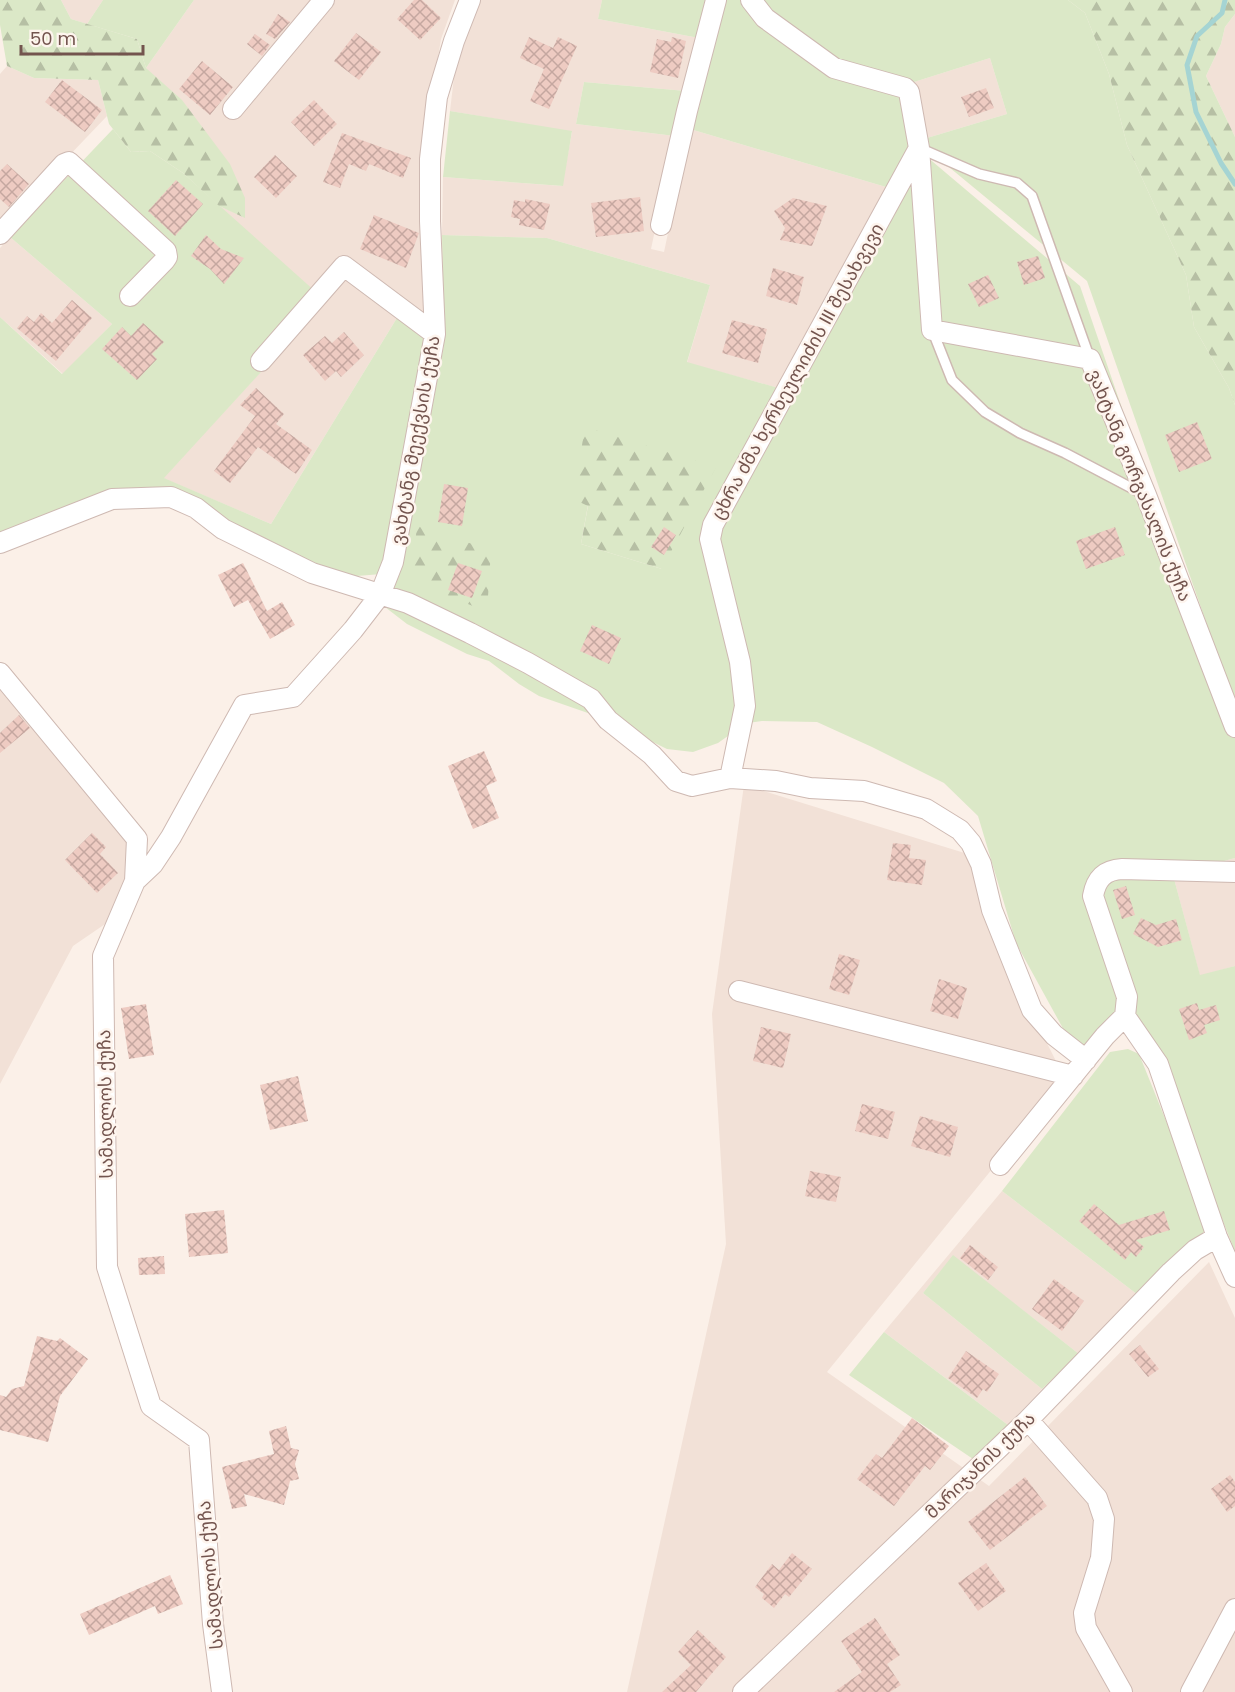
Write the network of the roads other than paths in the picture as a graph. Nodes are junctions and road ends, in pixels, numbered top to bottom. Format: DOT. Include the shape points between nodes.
graph roads {
  1 [pos="324,0"];
  2 [pos="470,0"];
  3 [pos="716,0"];
  4 [pos="752,0"];
  5 [pos="233,109"];
  6 [pos="918,148"];
  7 [pos="661,225"];
  8 [pos="0,234"];
  9 [pos="130,296"];
  10 [pos="932,330"];
  11 [pos="435,334"];
  12 [pos="1090,359"];
  13 [pos="261,361"];
  14 [pos="1146,495"];
  15 [pos="0,543"];
  16 [pos="380,595"];
  17 [pos="0,674"];
  18 [pos="1235,727"];
  19 [pos="730,778"];
  20 [pos="1235,872"];
  21 [pos="135,881"];
  22 [pos="739,991"];
  23 [pos="1125,1016"];
  24 [pos="1086,1060"];
  25 [pos="1073,1076"];
  26 [pos="1000,1165"];
  27 [pos="1217,1237"];
  28 [pos="1235,1277"];
  29 [pos="1028,1420"];
  30 [pos="1235,1609"];
  31 [pos="222,1692"];
  32 [pos="743,1692"];
  33 [pos="1122,1692"];
  34 [pos="1191,1692"];
  1 -- 5 [label="street"];
  2 -- 11 [label="street, ვახტანგ მეექვსის ქუჩა" via="437,98 430,159"];
  3 -- 7 [label="street"];
  4 -- 6 [label="street" via="765,18 834,68 906,88"];
  6 -- 10 [label="street"];
  6 -- 12 [label="lane" via="979,174 1017,183 1032,196"];
  6 -- 19 [label="street, ცხრა ძმა ხერხეულიძის III შესახვევი" via="713,525 710,539 740,663 745,706"];
  8 -- 9 [label="street" via="69,162 166,251 165,260"];
  10 -- 12 [label="street, ვახტანგ გორგასალის ქუჩა"];
  10 -- 14 [label="lane" via="952,380 984,412 1020,434"];
  11 -- 13 [label="street" via="344,266"];
  11 -- 16 [label="street, ვახტანგ მეექვსის ქუჩა" via="393,562"];
  12 -- 14 [label="street, ვახტანგ გორგასალის ქუჩა"];
  14 -- 18 [label="street, ვახტანგ გორგასალის ქუჩა"];
  15 -- 16 [label="street" via="112,499 171,497 196,508 223,529 312,573"];
  16 -- 19 [label="street" via="408,603 470,633 591,699 608,720 652,755 676,781 692,786"];
  16 -- 21 [label="street, სამადლოს ქუჩა" via="293,697 244,705 171,837 153,864"];
  17 -- 21 [label="street" via="137,839"];
  19 -- 24 [label="street" via="864,791 926,809 960,830 981,864 992,910 1032,1010 1054,1035"];
  20 -- 23 [label="street" via="1122,869 1101,875 1093,897 1127,997"];
  21 -- 31 [label="street, სამადლოს ქუჩა" via="103,956 107,1267 151,1406 199,1440"];
  22 -- 25 [label="street"];
  23 -- 24 [label="street"];
  23 -- 27 [label="street" via="1158,1064"];
  24 -- 25 [label="street"];
  25 -- 26 [label="street"];
  27 -- 28 [label="street"];
  27 -- 29 [label="street, მარიჯანის ქუჩა" via="1171,1272"];
  29 -- 32 [label="street, მარიჯანის ქუჩა"];
  29 -- 33 [label="street" via="1097,1498 1104,1519 1101,1558 1084,1613 1086,1628"];
  30 -- 34 [label="street"];
}
